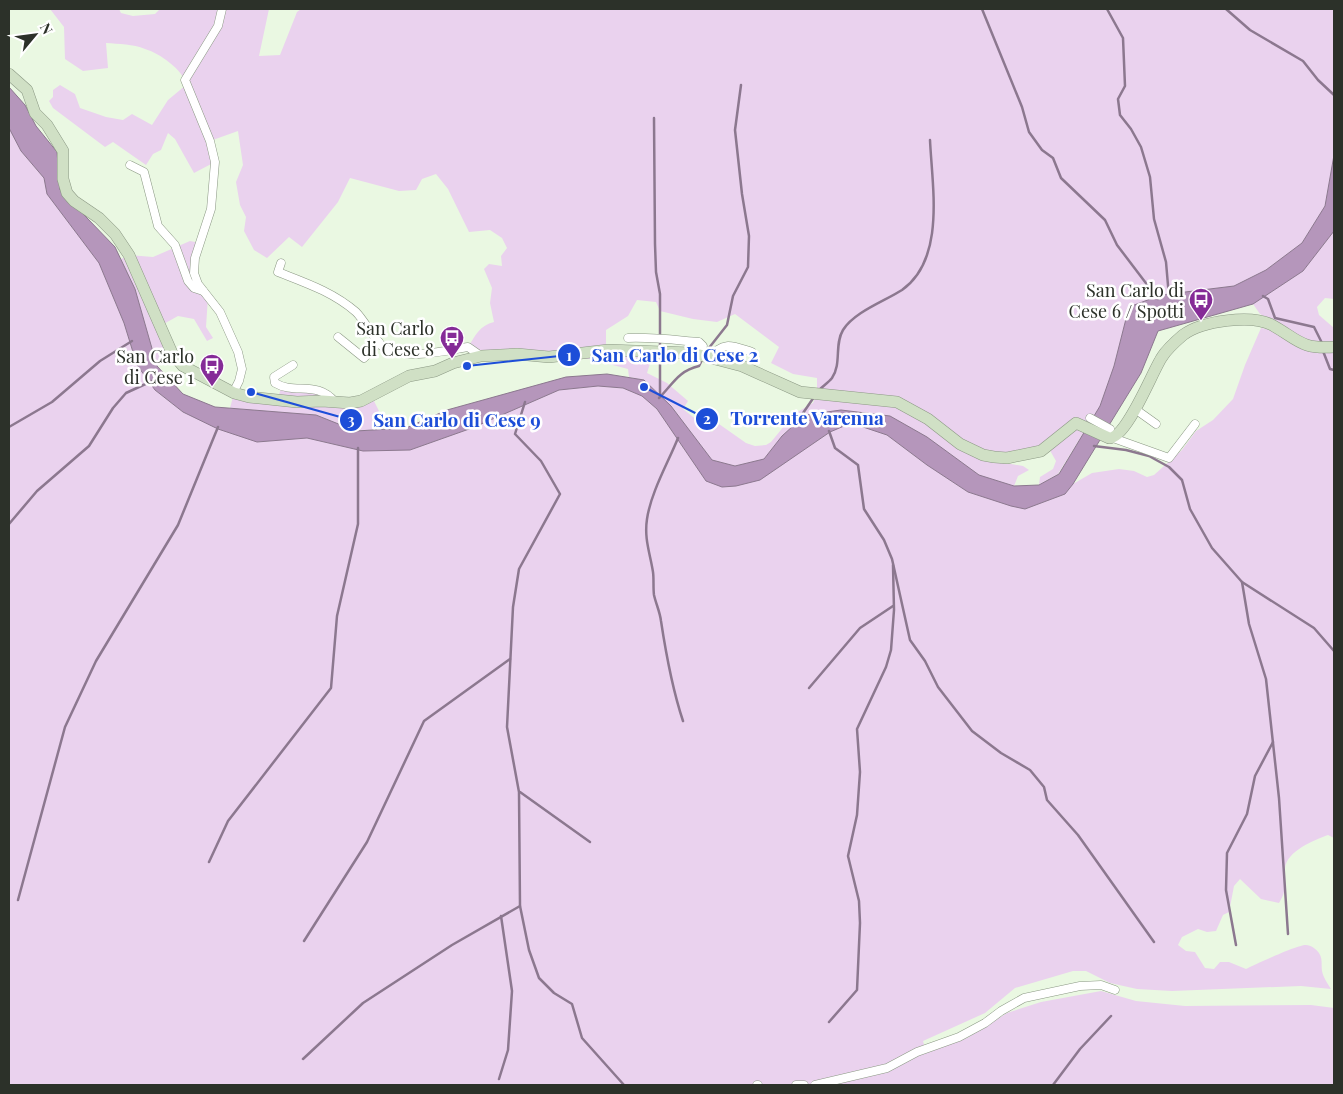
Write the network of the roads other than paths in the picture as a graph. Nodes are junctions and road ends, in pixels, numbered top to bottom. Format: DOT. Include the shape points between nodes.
graph roads {
  1 [pos="222,9"];
  2 [pos="9,74"];
  3 [pos="130,165"];
  4 [pos="281,262"];
  5 [pos="203,290"];
  6 [pos="338,338"];
  7 [pos="628,338"];
  8 [pos="379,342"];
  9 [pos="1334,347"];
  10 [pos="752,352"];
  11 [pos="481,356"];
  12 [pos="705,356"];
  13 [pos="292,365"];
  14 [pos="233,393"];
  15 [pos="336,402"];
  16 [pos="1135,409"];
  17 [pos="1156,424"];
  18 [pos="1195,424"];
  19 [pos="1110,435"];
  20 [pos="1115,990"];
  21 [pos="796,1085"];
  22 [pos="804,1085"];
  23 [pos="815,1085"];
  1 -- 5 [label="street" via="218,26 185,80 210,141 215,162 211,209 195,258 194,273"];
  2 -- 14 [label="street" via="27,90 35,113 47,125 63,151 63,179 67,193 115,234 128,255 172,353 183,366"];
  3 -- 5 [label="street" via="144,172 158,226 175,246 188,281 194,288"];
  4 -- 8 [label="street" via="278,272 343,302 368,324"];
  5 -- 14 [label="street" via="220,312 238,352 242,369"];
  6 -- 8 [label="street" via="364,358"];
  7 -- 12 [label="street" via="699,342"];
  8 -- 11 [label="street" via="386,349 398,352 437,352 468,347"];
  9 -- 16 [label="street" via="1302,345 1262,321 1194,328 1166,353"];
  10 -- 12 [label="street" via="724,346"];
  11 -- 12 [label="street" via="517,354 549,357 608,350"];
  11 -- 15 [label="street" via="409,376 361,401 350,404"];
  12 -- 19 [label="street" via="742,366 800,392 897,402 928,419 960,444 983,455 1012,457 1041,451 1076,423 1087,421"];
  13 -- 15 [label="street" via="274,377 275,383 320,390"];
  14 -- 15 [label="street" via="287,401"];
  16 -- 17 [label="street"];
  16 -- 19 [label="street"];
  18 -- 19 [label="street" via="1169,458"];
  20 -- 23 [label="street" via="1102,985 1080,986 1024,998 985,1023 887,1068"];
  21 -- 22 [label="street"];
}
